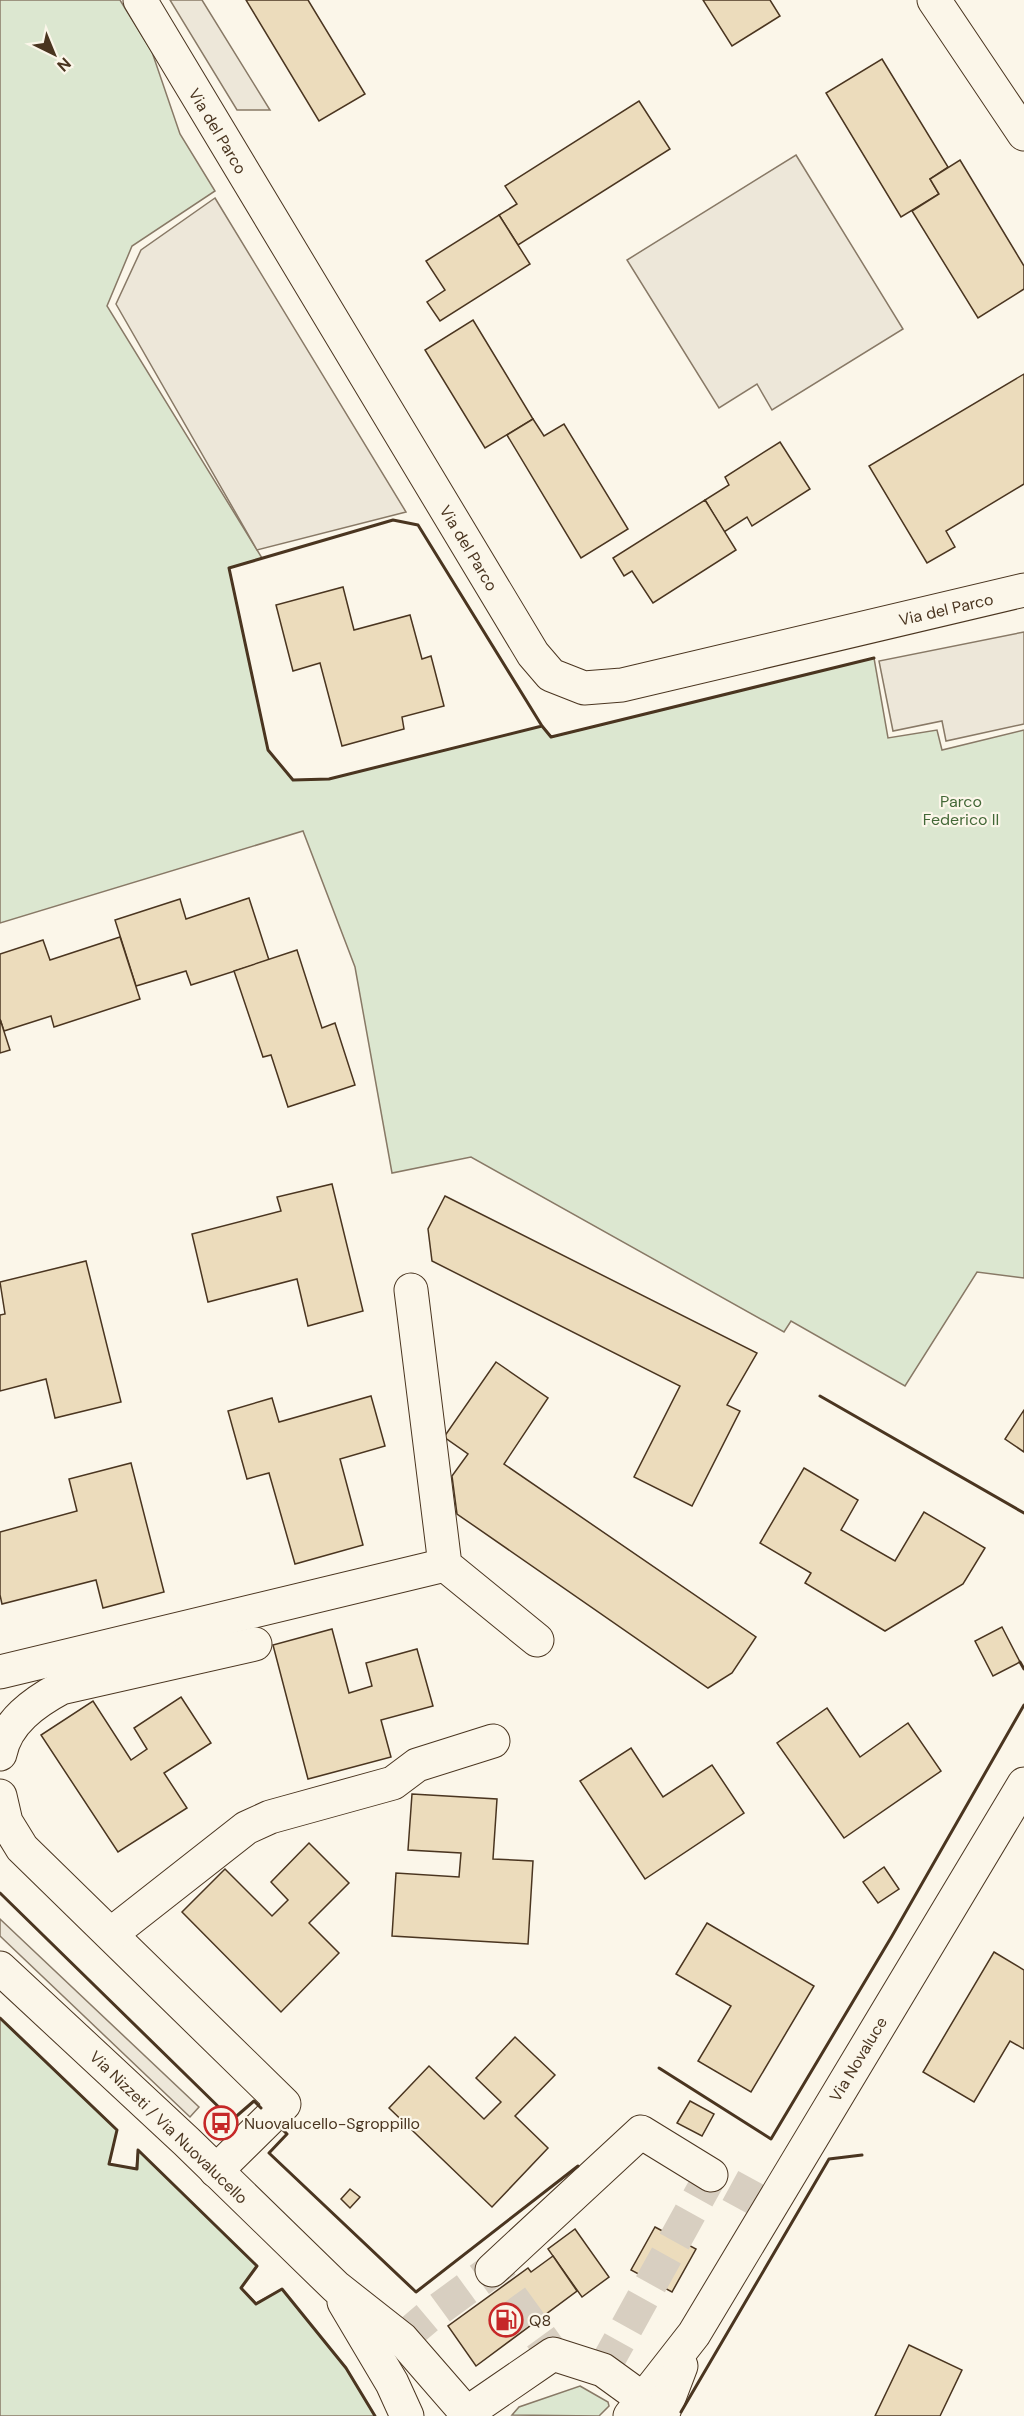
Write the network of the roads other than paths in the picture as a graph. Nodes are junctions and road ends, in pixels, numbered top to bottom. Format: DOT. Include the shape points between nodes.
graph roads {
  1 [pos="140,0"];
  2 [pos="934,0"];
  3 [pos="1024,134"];
  4 [pos="1024,590"];
  5 [pos="411,1290"];
  6 [pos="445,1565"];
  7 [pos="537,1640"];
  8 [pos="255,1644"];
  9 [pos="0,1672"];
  10 [pos="493,1742"];
  11 [pos="0,1754"];
  12 [pos="1024,1784"];
  13 [pos="0,1796"];
  14 [pos="111,1934"];
  15 [pos="0,1968"];
  16 [pos="216,2172"];
  17 [pos="711,2175"];
  18 [pos="492,2270"];
  19 [pos="336,2288"];
  20 [pos="645,2410"];
  21 [pos="468,2415"];
  22 [pos="407,2416"];
  1 -- 4 [label="main road, Via del Parco" via="533,654 551,675 584,688 622,685"];
  2 -- 3 [label="main road"];
  5 -- 6 [label="main road"];
  6 -- 7 [label="main road"];
  6 -- 9 [label="main road"];
  8 -- 11 [label="main road" via="62,1688 34,1703 11,1728"];
  10 -- 14 [label="main road" via="417,1765 393,1783 270,1817 246,1828"];
  12 -- 20 [label="main road, Via Novaluce"];
  13 -- 14 [label="main road" via="6,1822 22,1848"];
  14 -- 16 [label="main road" via="284,2104"];
  15 -- 16 [label="main road, Via Nizzeti / Via Nuovalucello"];
  16 -- 19 [label="main road, Via Nizzeti / Via Nuovalucello"];
  17 -- 18 [label="main road" via="641,2132"];
  19 -- 21 [label="main road" via="402,2339"];
  19 -- 22 [label="main road"];
  20 -- 21 [label="main road" via="603,2370 552,2354"];
}
